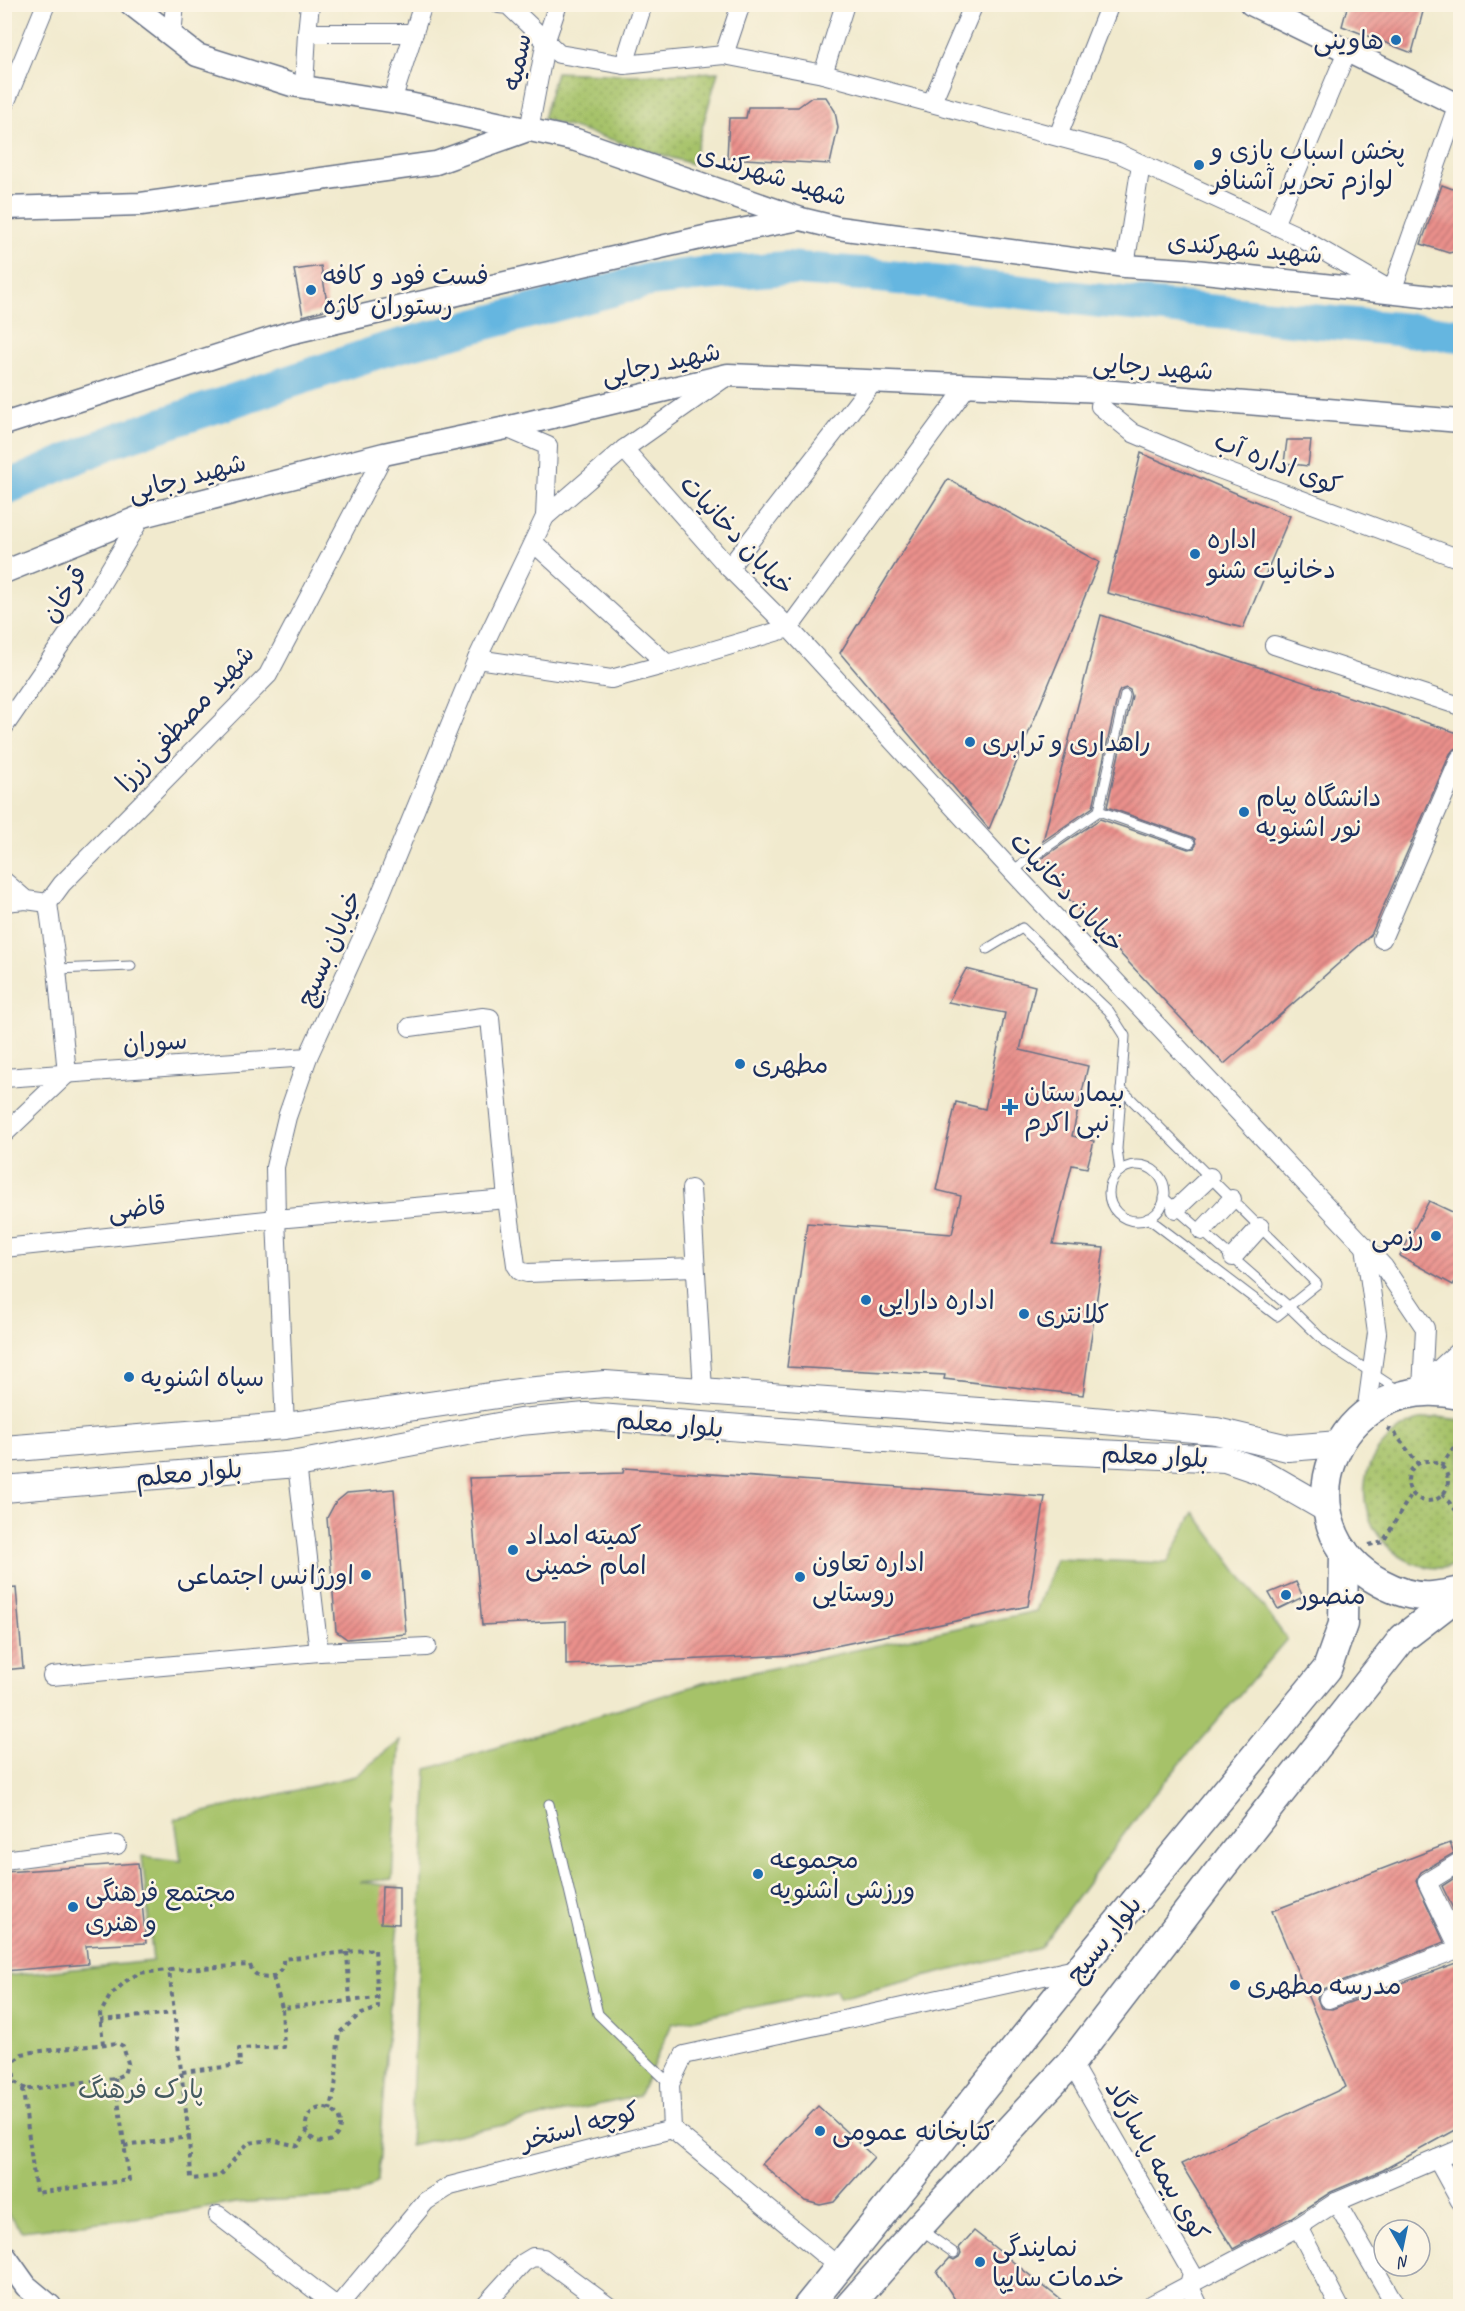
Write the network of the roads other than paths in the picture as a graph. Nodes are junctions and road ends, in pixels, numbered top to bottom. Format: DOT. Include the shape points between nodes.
graph roads {
  1 [pos="46,4"];
  2 [pos="131,4"];
  3 [pos="175,4"];
  4 [pos="310,4"];
  5 [pos="423,4"];
  6 [pos="499,4"];
  7 [pos="558,4"];
  8 [pos="643,4"];
  9 [pos="741,4"];
  10 [pos="845,4"];
  11 [pos="974,4"];
  12 [pos="1110,4"];
  13 [pos="1251,4"];
  14 [pos="307,33"];
  15 [pos="414,33"];
  16 [pos="172,35"];
  17 [pos="546,40"];
  18 [pos="1347,51"];
  19 [pos="724,55"];
  20 [pos="624,65"];
  21 [pos="823,74"];
  22 [pos="304,87"];
  23 [pos="392,101"];
  24 [pos="932,102"];
  25 [pos="1460,103"];
  26 [pos="4,106"];
  27 [pos="529,130"];
  28 [pos="1058,136"];
  29 [pos="1141,164"];
  30 [pos="4,208"];
  31 [pos="801,219"];
  32 [pos="1274,225"];
  33 [pos="1125,266"];
  34 [pos="1392,291"];
  35 [pos="1461,300"];
  36 [pos="728,375"];
  37 [pos="874,381"];
  38 [pos="968,385"];
  39 [pos="1103,391"];
  40 [pos="1461,421"];
  41 [pos="4,424"];
  42 [pos="506,428"];
  43 [pos="624,449"];
  44 [pos="384,454"];
  45 [pos="142,516"];
  46 [pos="544,517"];
  47 [pos="534,543"];
  48 [pos="1461,559"];
  49 [pos="729,568"];
  50 [pos="4,572"];
  51 [pos="789,628"];
  52 [pos="1274,645"];
  53 [pos="477,659"];
  54 [pos="667,664"];
  55 [pos="1125,695"];
  56 [pos="1461,706"];
  57 [pos="4,727"];
  58 [pos="1461,758"];
  59 [pos="1099,811"];
  60 [pos="1190,843"];
  61 [pos="1012,871"];
  62 [pos="4,881"];
  63 [pos="26,900"];
  64 [pos="4,902"];
  65 [pos="48,903"];
  66 [pos="1382,939"];
  67 [pos="987,949"];
  68 [pos="131,966"];
  69 [pos="57,969"];
  70 [pos="410,1027"];
  71 [pos="308,1057"];
  72 [pos="67,1074"];
  73 [pos="4,1078"];
  74 [pos="1121,1089"];
  75 [pos="4,1134"];
  76 [pos="1120,1170"];
  77 [pos="1210,1177"];
  78 [pos="691,1189"];
  79 [pos="507,1199"];
  80 [pos="1232,1199"];
  81 [pos="1170,1203"];
  82 [pos="1148,1218"];
  83 [pos="276,1219"];
  84 [pos="1260,1227"];
  85 [pos="1202,1231"];
  86 [pos="1365,1246"];
  87 [pos="4,1248"];
  88 [pos="1233,1257"];
  89 [pos="695,1267"];
  90 [pos="1288,1306"];
  91 [pos="1461,1355"];
  92 [pos="703,1390"];
  93 [pos="1412,1392"];
  94 [pos="1461,1395"];
  95 [pos="1366,1413"];
  96 [pos="285,1426"];
  97 [pos="1339,1444"];
  98 [pos="4,1449"];
  99 [pos="297,1464"];
  100 [pos="4,1489"];
  101 [pos="1328,1510"];
  102 [pos="1344,1551"];
  103 [pos="1461,1592"];
  104 [pos="427,1647"];
  105 [pos="319,1652"];
  106 [pos="52,1676"];
  107 [pos="549,1804"];
  108 [pos="117,1845"];
  109 [pos="4,1860"];
  110 [pos="1461,1867"];
  111 [pos="1460,1949"];
  112 [pos="1080,1968"];
  113 [pos="1328,1999"];
  114 [pos="1071,2063"];
  115 [pos="670,2084"];
  116 [pos="672,2129"];
  117 [pos="1461,2149"];
  118 [pos="1437,2159"];
  119 [pos="1461,2201"];
  120 [pos="1336,2202"];
  121 [pos="218,2215"];
  122 [pos="1298,2227"];
  123 [pos="918,2228"];
  124 [pos="954,2253"];
  125 [pos="4,2255"];
  126 [pos="840,2268"];
  127 [pos="1189,2286"];
  128 [pos="50,2307"];
  129 [pos="337,2307"];
  130 [pos="484,2307"];
  131 [pos="608,2307"];
  132 [pos="808,2307"];
  133 [pos="849,2307"];
  134 [pos="1149,2307"];
  135 [pos="1199,2307"];
  136 [pos="1339,2307"];
  137 [pos="1396,2307"];
  1 -- 26 [label="street"];
  2 -- 16 [label="street, شهید شهرکندی"];
  3 -- 16 [label="street"];
  4 -- 14 [label="street"];
  5 -- 15 [label="street"];
  6 -- 17 [label="street" via="508,5"];
  7 -- 17 [label="street, سمیه"];
  8 -- 20 [label="street"];
  9 -- 19 [label="street"];
  10 -- 21 [label="street"];
  11 -- 24 [label="street"];
  12 -- 28 [label="street"];
  13 -- 18 [label="street"];
  14 -- 15 [label="street"];
  14 -- 22 [label="street"];
  15 -- 23 [label="street"];
  16 -- 22 [label="street, شهید شهرکندی" via="198,55"];
  17 -- 20 [label="street" via="560,54"];
  17 -- 27 [label="street, سمیه"];
  18 -- 25 [label="street"];
  18 -- 32 [label="street"];
  19 -- 20 [label="street"];
  19 -- 21 [label="street"];
  21 -- 24 [label="street"];
  22 -- 23 [label="street, شهید شهرکندی"];
  23 -- 27 [label="street, شهید شهرکندی"];
  24 -- 28 [label="street"];
  25 -- 34 [label="street"];
  27 -- 30 [label="street" via="436,163 141,204"];
  27 -- 31 [label="street, شهید شهرکندی" via="576,140"];
  28 -- 29 [label="street" via="1118,153"];
  29 -- 32 [label="street"];
  29 -- 33 [label="street"];
  31 -- 33 [label="street, شهید شهرکندی" via="838,228"];
  31 -- 41 [label="street" via="701,237 289,333"];
  32 -- 34 [label="street"];
  33 -- 34 [label="street, شهید شهرکندی"];
  34 -- 35 [label="street, شهید شهرکندی"];
  36 -- 37 [label="street, شهید رجایی"];
  36 -- 42 [label="street, شهید رجایی"];
  36 -- 43 [label="street"];
  37 -- 38 [label="street, شهید رجایی"];
  37 -- 49 [label="street"];
  38 -- 39 [label="street, شهید رجایی"];
  38 -- 51 [label="street"];
  39 -- 40 [label="street, شهید رجایی"];
  39 -- 48 [label="street, کوی اداره آب" via="1100,406 1133,433 1210,466"];
  42 -- 44 [label="street, شهید رجایی"];
  42 -- 46 [label="street" via="548,446"];
  43 -- 46 [label="street"];
  43 -- 49 [label="street, خیابان دخانیات"];
  44 -- 45 [label="street, شهید رجایی"];
  44 -- 65 [label="street, شهید مصطفی زرزا" via="268,675 62,884"];
  45 -- 50 [label="street, شهید رجایی"];
  45 -- 57 [label="street, قرخان" via="90,602"];
  46 -- 47 [label="street, خیابان بسبچ"];
  47 -- 53 [label="street, خیابان بسبچ"];
  47 -- 54 [label="street"];
  49 -- 51 [label="street, خیابان دخانیات"];
  51 -- 54 [label="street"];
  51 -- 61 [label="street, خیابان دخانیات"];
  52 -- 56 [label="street"];
  53 -- 54 [label="street" via="611,679"];
  53 -- 71 [label="street, خیابان بسبچ" via="370,920"];
  55 -- 59 [label="lane"];
  58 -- 66 [label="street"];
  59 -- 60 [label="lane"];
  59 -- 61 [label="lane"];
  61 -- 86 [label="street, خیابان دخانیات"];
  62 -- 63 [label="street"];
  63 -- 64 [label="street"];
  63 -- 65 [label="street"];
  65 -- 69 [label="street"];
  67 -- 74 [label="lane" via="1022,928 1109,1011 1125,1036"];
  68 -- 69 [label="lane"];
  69 -- 72 [label="street"];
  70 -- 79 [label="street" via="490,1018"];
  71 -- 72 [label="street, سوران"];
  71 -- 83 [label="street, خیابان بسبچ" via="275,1167"];
  72 -- 73 [label="street, سوران"];
  72 -- 75 [label="street"];
  74 -- 76 [label="lane" via="1117,1149"];
  74 -- 77 [label="lane"];
  76 -- 81 [label="lane" via="1138,1165 1155,1172"];
  76 -- 82 [label="lane" via="1109,1186 1111,1204 1122,1217"];
  77 -- 80 [label="lane"];
  77 -- 81 [label="street"];
  78 -- 89 [label="street"];
  79 -- 83 [label="street, قاضی"];
  79 -- 89 [label="street" via="520,1271"];
  80 -- 84 [label="lane"];
  80 -- 85 [label="street"];
  81 -- 82 [label="lane"];
  81 -- 85 [label="lane"];
  82 -- 90 [label="lane" via="1276,1316"];
  83 -- 87 [label="street, قاضی"];
  83 -- 96 [label="street, خیابان بسبچ"];
  84 -- 88 [label="street"];
  84 -- 90 [label="lane" via="1317,1284"];
  85 -- 88 [label="lane"];
  86 -- 93 [label="street, خیابان دخانیات" via="1425,1328"];
  86 -- 95 [label="street" via="1377,1333"];
  88 -- 90 [label="lane"];
  89 -- 92 [label="street"];
  90 -- 93 [label="lane" via="1326,1343"];
  91 -- 93 [label="main road"];
  92 -- 96 [label="main road, بلوار معلم" via="605,1384 525,1391"];
  92 -- 97 [label="main road, بلوار معلم" via="1216,1431 1288,1448"];
  93 -- 94 [label="main road"];
  93 -- 95 [label="main road" via="1383,1401"];
  95 -- 97 [label="main road"];
  96 -- 98 [label="main road, بلوار معلم"];
  97 -- 101 [label="main road" via="1328,1476"];
  99 -- 100 [label="main road, بلوار معلم"];
  99 -- 101 [label="main road, بلوار معلم" via="520,1422 586,1416 1004,1448 1225,1459 1260,1471"];
  99 -- 105 [label="street"];
  101 -- 102 [label="main road"];
  102 -- 103 [label="main road" via="1368,1576 1398,1592 1431,1596"];
  102 -- 112 [label="main road, بلوار بسیج" via="1343,1624 1327,1669"];
  103 -- 114 [label="main road, بلوار بسیج" via="1403,1638"];
  104 -- 105 [label="street"];
  105 -- 106 [label="street"];
  107 -- 115 [label="lane" via="598,2014"];
  108 -- 109 [label="street"];
  110 -- 111 [label="street" via="1458,1863 1427,1882"];
  111 -- 113 [label="street"];
  112 -- 115 [label="street" via="684,2055"];
  112 -- 126 [label="main road, بلوار بسیج"];
  114 -- 123 [label="main road, بلوار بسیج"];
  114 -- 127 [label="street, کوی بیمه پاسارگاد" via="1192,2273"];
  115 -- 116 [label="street"];
  116 -- 126 [label="street, کوچه استخر"];
  116 -- 129 [label="street, کوچه استخر" via="450,2186 426,2201"];
  117 -- 118 [label="street"];
  118 -- 119 [label="street"];
  118 -- 120 [label="street"];
  120 -- 122 [label="street"];
  120 -- 137 [label="street"];
  121 -- 129 [label="street"];
  122 -- 127 [label="street"];
  122 -- 136 [label="street"];
  123 -- 124 [label="lane"];
  123 -- 133 [label="main road, بلوار بسیج"];
  125 -- 128 [label="street" via="26,2286"];
  126 -- 132 [label="main road, بلوار بسیج"];
  127 -- 134 [label="street"];
  127 -- 135 [label="street, کوی بیمه پاسارگاد"];
  130 -- 131 [label="street" via="533,2257 543,2258"];
}
